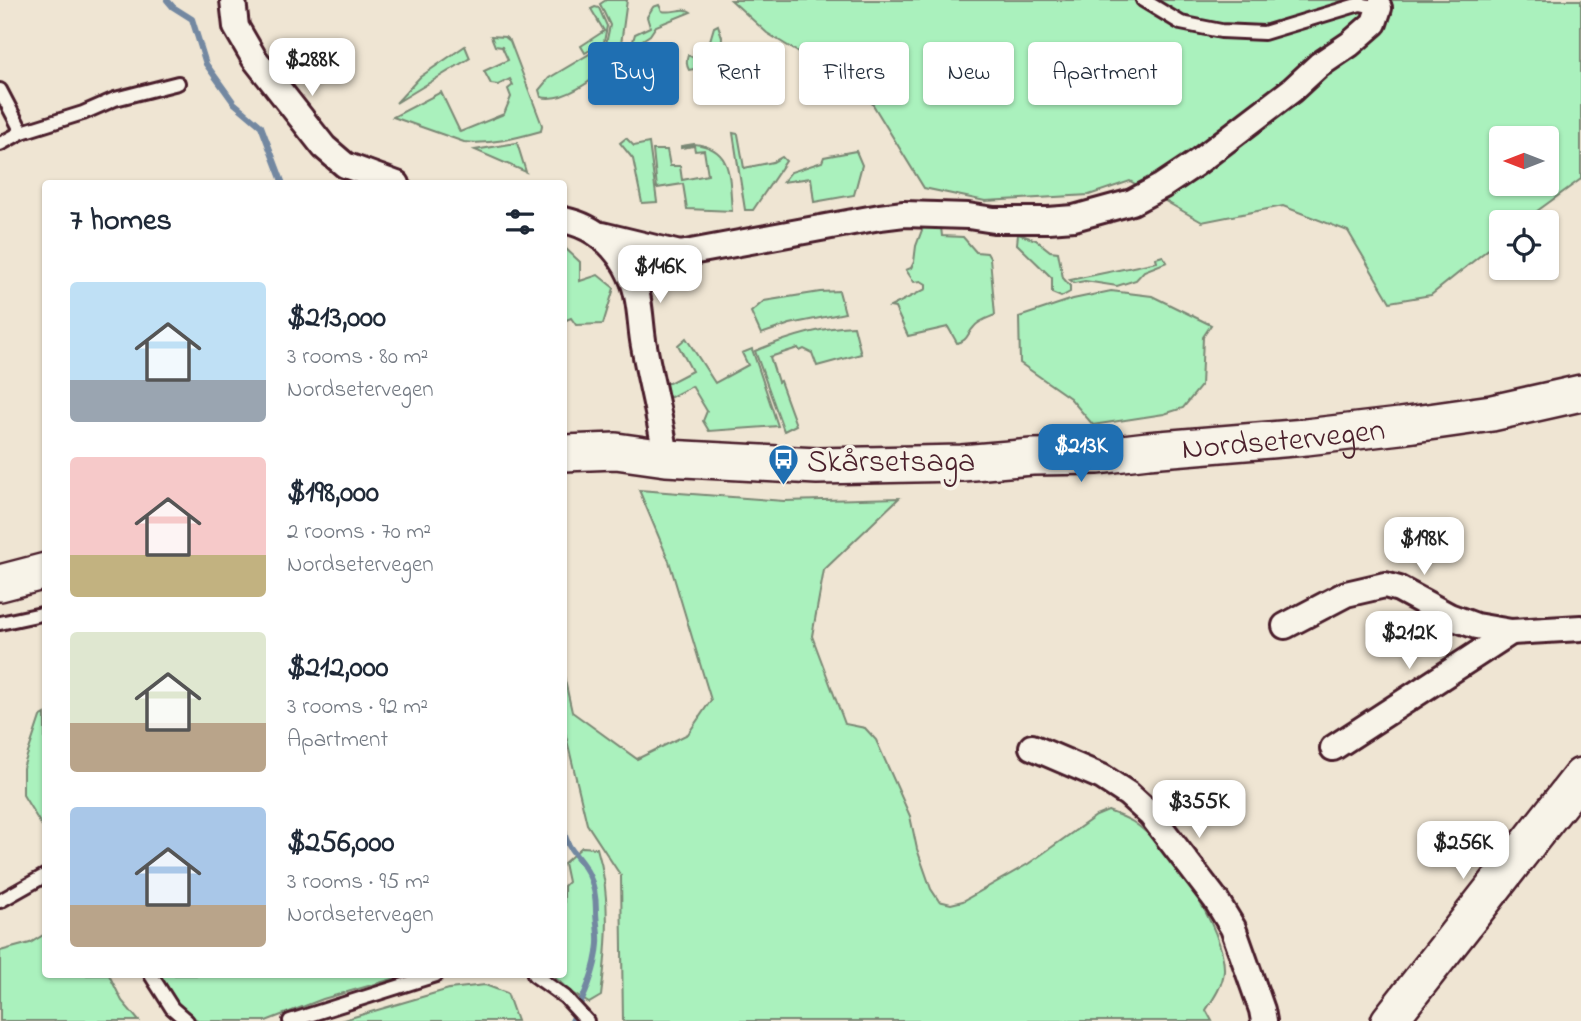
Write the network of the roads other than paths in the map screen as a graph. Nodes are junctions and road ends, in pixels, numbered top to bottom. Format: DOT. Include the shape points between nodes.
graph roads {
  1 [pos="233,0"];
  2 [pos="1143,0"];
  3 [pos="1379,8"];
  4 [pos="178,83"];
  5 [pos="0,90"];
  6 [pos="22,132"];
  7 [pos="0,145"];
  8 [pos="382,180"];
  9 [pos="567,220"];
  10 [pos="602,235"];
  11 [pos="680,254"];
  12 [pos="634,283"];
  13 [pos="1581,393"];
  14 [pos="567,453"];
  15 [pos="666,458"];
  16 [pos="42,571"];
  17 [pos="0,583"];
  18 [pos="42,614"];
  19 [pos="0,623"];
  20 [pos="1285,626"];
  21 [pos="1581,628"];
  22 [pos="1511,632"];
  23 [pos="1031,747"];
  24 [pos="1333,748"];
  25 [pos="1581,776"];
  26 [pos="42,877"];
  27 [pos="0,901"];
  28 [pos="153,978"];
  29 [pos="426,978"];
  30 [pos="538,978"];
  31 [pos="187,1021"];
  32 [pos="290,1021"];
  33 [pos="587,1021"];
  34 [pos="1264,1021"];
  35 [pos="1389,1021"];
  1 -- 8 [label="street" via="236,27 254,58 324,148 345,165"];
  2 -- 3 [label="lane" via="1181,23 1264,33 1360,4"];
  3 -- 11 [label="street" via="1374,23 1227,139 1162,186 1124,205 1048,220 904,214"];
  4 -- 6 [label="lane" via="115,99"];
  5 -- 6 [label="lane"];
  6 -- 7 [label="lane"];
  9 -- 10 [label="street"];
  10 -- 11 [label="street"];
  10 -- 12 [label="street"];
  11 -- 12 [label="street"];
  12 -- 15 [label="street"];
  13 -- 15 [label="main road, Nordsetervegen" via="1492,413 1400,426 1098,456 850,466"];
  14 -- 15 [label="main road, Nordsetervegen" via="616,451"];
  16 -- 17 [label="main road"];
  18 -- 19 [label="lane"];
  20 -- 22 [label="street" via="1346,594 1385,585 1449,616"];
  21 -- 22 [label="street"];
  22 -- 24 [label="street"];
  23 -- 34 [label="street" via="1102,777 1151,815 1233,928"];
  25 -- 35 [label="main road"];
  26 -- 27 [label="lane"];
  28 -- 31 [label="lane" via="172,1008"];
  29 -- 32 [label="lane"];
  30 -- 33 [label="lane"];
}
